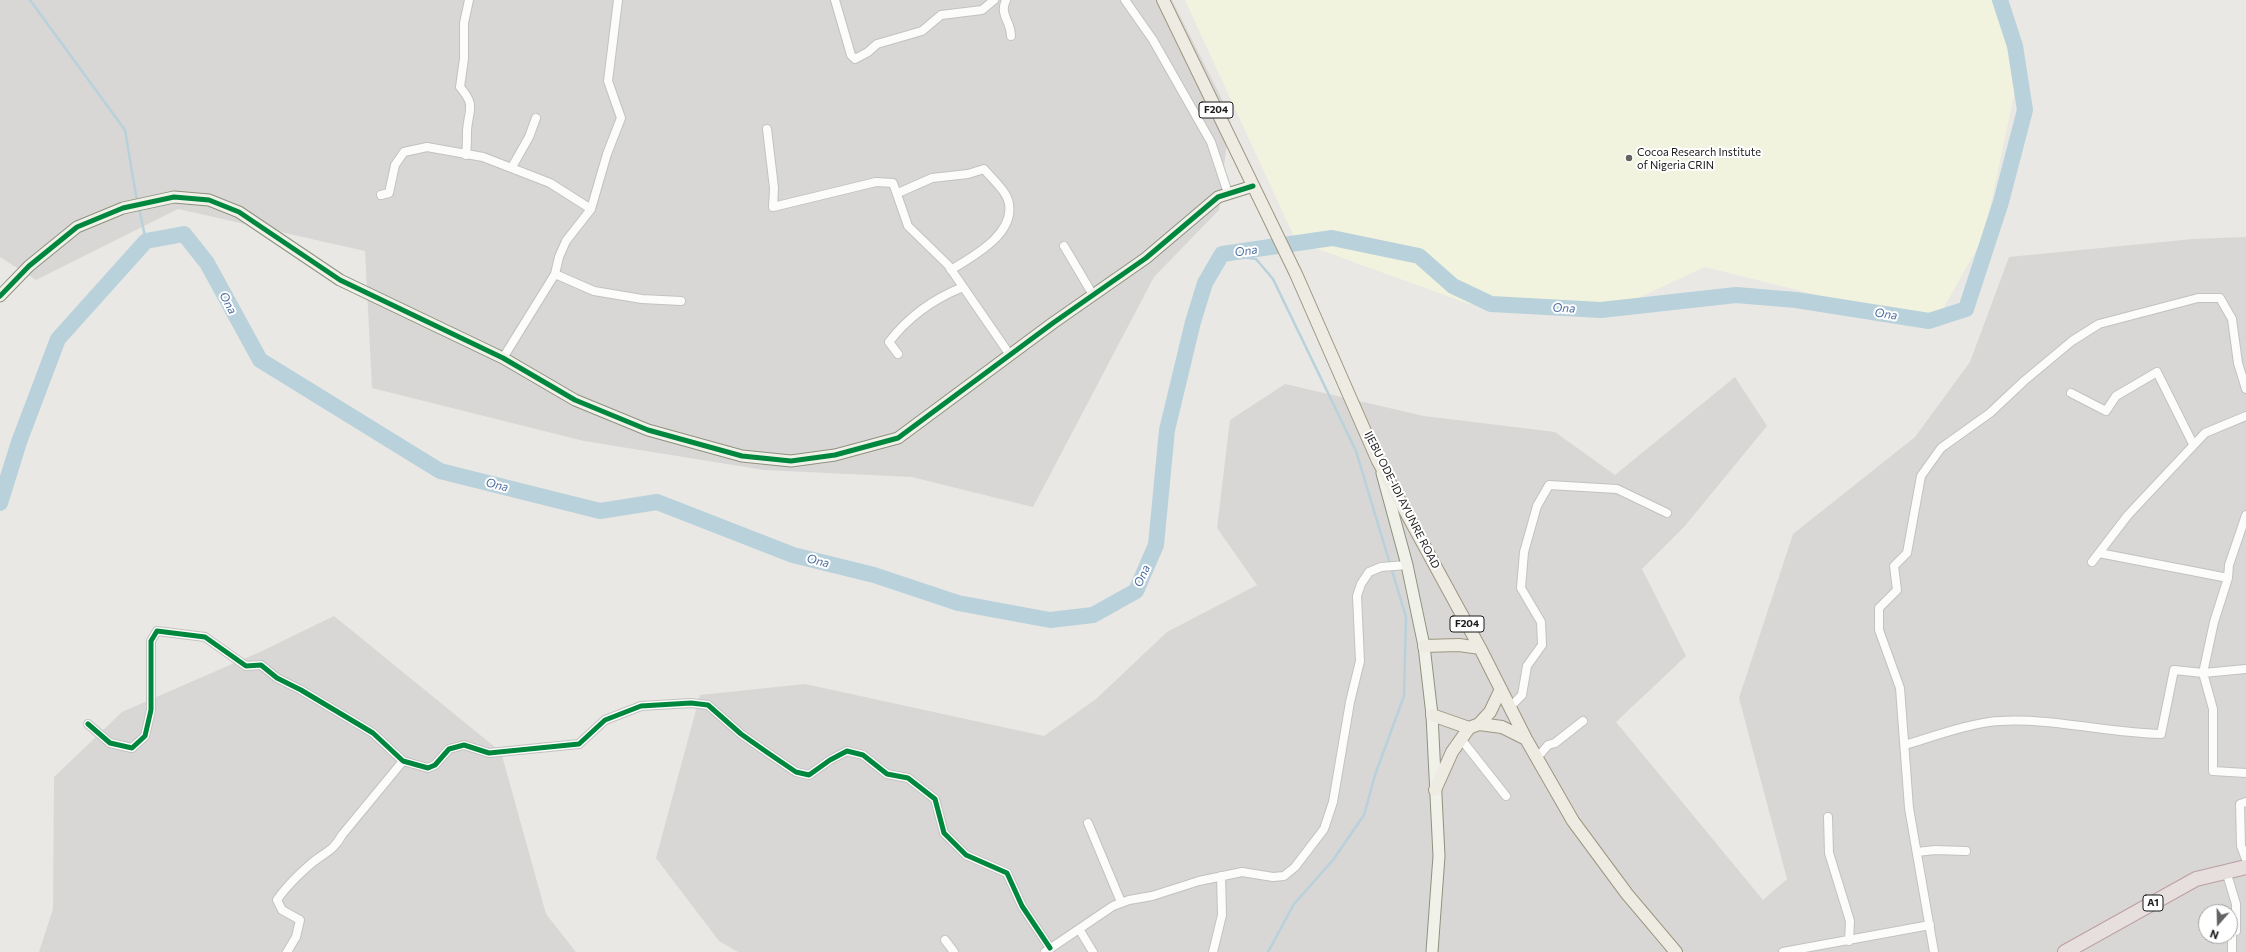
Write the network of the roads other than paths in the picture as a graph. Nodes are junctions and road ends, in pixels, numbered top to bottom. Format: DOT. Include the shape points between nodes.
graph roads {
  1 [pos="469,0"];
  2 [pos="618,0"];
  3 [pos="835,0"];
  4 [pos="994,0"];
  5 [pos="1006,0"];
  6 [pos="1125,0"];
  7 [pos="1163,0"];
  8 [pos="1011,36"];
  9 [pos="536,118"];
  10 [pos="767,129"];
  11 [pos="466,155"];
  12 [pos="512,167"];
  13 [pos="1253,186"];
  14 [pos="898,193"];
  15 [pos="1228,193"];
  16 [pos="381,196"];
  17 [pos="591,209"];
  18 [pos="1064,246"];
  19 [pos="951,270"];
  20 [pos="555,274"];
  21 [pos="963,287"];
  22 [pos="1093,295"];
  23 [pos="0,296"];
  24 [pos="681,301"];
  25 [pos="898,354"];
  26 [pos="1010,355"];
  27 [pos="502,358"];
  28 [pos="2246,389"];
  29 [pos="2071,393"];
  30 [pos="2246,416"];
  31 [pos="2193,444"];
  32 [pos="1378,461"];
  33 [pos="1668,513"];
  34 [pos="2246,515"];
  35 [pos="2098,553"];
  36 [pos="2092,562"];
  37 [pos="1407,565"];
  38 [pos="2228,578"];
  39 [pos="1424,646"];
  40 [pos="1480,648"];
  41 [pos="2246,669"];
  42 [pos="2203,673"];
  43 [pos="1500,689"];
  44 [pos="1510,707"];
  45 [pos="1432,715"];
  46 [pos="1583,721"];
  47 [pos="88,724"];
  48 [pos="1474,726"];
  49 [pos="1461,739"];
  50 [pos="1526,739"];
  51 [pos="1905,745"];
  52 [pos="1537,758"];
  53 [pos="403,761"];
  54 [pos="2246,773"];
  55 [pos="1435,790"];
  56 [pos="1506,796"];
  57 [pos="2246,802"];
  58 [pos="1828,817"];
  59 [pos="1088,823"];
  60 [pos="1966,850"];
  61 [pos="1917,852"];
  62 [pos="2246,859"];
  63 [pos="2246,867"];
  64 [pos="2226,871"];
  65 [pos="1221,876"];
  66 [pos="1121,902"];
  67 [pos="1930,925"];
  68 [pos="1079,929"];
  69 [pos="945,940"];
  70 [pos="1849,941"];
  71 [pos="1047,950"];
  72 [pos="287,952"];
  73 [pos="954,952"];
  74 [pos="1093,952"];
  75 [pos="1214,952"];
  76 [pos="1432,952"];
  77 [pos="1676,952"];
  78 [pos="1783,952"];
  79 [pos="1934,952"];
  80 [pos="2065,952"];
  81 [pos="2232,952"];
  1 -- 11 [label="street" via="464,23 464,59 460,87 470,98 472,110 467,129"];
  2 -- 17 [label="street" via="608,81 621,118 607,154"];
  3 -- 4 [label="street" via="851,55 855,59 877,44 922,31 941,15 982,10"];
  5 -- 8 [label="street" via="1002,6 1003,14 1011,25"];
  6 -- 15 [label="street" via="1153,40 1211,142"];
  7 -- 13 [label="main road, IJEBU ODE-IDI AYUNRE ROAD / F204"];
  9 -- 12 [label="street" via="529,137"];
  10 -- 14 [label="street" via="774,188 773,207 876,182 893,183"];
  11 -- 12 [label="street" via="483,157"];
  11 -- 16 [label="street" via="427,147 404,152 395,165 389,192"];
  12 -- 17 [label="street" via="550,183"];
  13 -- 15 [label="street"];
  13 -- 32 [label="main road, IJEBU ODE-IDI AYUNRE ROAD / F204" via="1296,274"];
  14 -- 19 [label="street" via="908,226"];
  14 -- 19 [label="street" via="932,178 968,174 984,169 1004,192 1009,204 1006,224 997,237 984,248"];
  15 -- 22 [label="street" via="1218,197 1146,258"];
  17 -- 20 [label="street" via="566,241"];
  18 -- 22 [label="street"];
  19 -- 21 [label="street"];
  20 -- 24 [label="street" via="594,291 642,299"];
  20 -- 27 [label="street"];
  21 -- 25 [label="street" via="919,310 899,330 889,342"];
  21 -- 26 [label="street"];
  22 -- 26 [label="street"];
  23 -- 27 [label="street" via="29,266 77,227 123,208 174,197 209,200 239,212 340,280"];
  26 -- 27 [label="street" via="898,438 835,455 791,461 742,456 648,430 575,400"];
  28 -- 51 [label="street" via="2238,363 2232,320 2220,298 2198,298 2099,324 2072,341 1990,413 1941,448 1921,476 1907,553 1894,566 1897,590 1879,608 1878,613 1879,630 1900,688"];
  29 -- 31 [label="street" via="2106,411 2116,396 2157,372"];
  30 -- 31 [label="street" via="2205,433"];
  31 -- 35 [label="street" via="2128,515"];
  32 -- 37 [label="street"];
  32 -- 40 [label="main road, IJEBU ODE-IDI AYUNRE ROAD / F204"];
  33 -- 44 [label="street" via="1616,489 1549,484 1537,506 1529,532 1524,552 1521,588 1541,622 1542,645 1528,666 1522,695"];
  34 -- 38 [label="street" via="2229,564"];
  35 -- 36 [label="street"];
  35 -- 38 [label="street"];
  37 -- 39 [label="street"];
  37 -- 65 [label="street" via="1381,567 1369,572 1364,577 1357,596 1360,661 1333,802 1324,829 1295,867 1284,876 1273,878 1242,872"];
  38 -- 42 [label="street" via="2214,622"];
  39 -- 40 [label="main road"];
  39 -- 45 [label="street"];
  40 -- 43 [label="main road, IJEBU ODE-IDI AYUNRE ROAD / F204"];
  41 -- 42 [label="street"];
  42 -- 51 [label="street" via="2174,670 2161,734 2092,726 2001,721 1983,723"];
  42 -- 54 [label="street" via="2213,709 2213,771"];
  43 -- 44 [label="main road, IJEBU ODE-IDI AYUNRE ROAD / F204"];
  43 -- 48 [label="main road" via="1490,712"];
  44 -- 50 [label="main road, IJEBU ODE-IDI AYUNRE ROAD / F204"];
  45 -- 48 [label="main road"];
  45 -- 55 [label="street"];
  46 -- 52 [label="street" via="1548,745"];
  47 -- 53 [label="street" via="110,743 132,748 145,736 151,710 151,641 157,631 170,631 205,637 246,666 261,665 277,678 373,733"];
  48 -- 49 [label="main road"];
  48 -- 50 [label="main road" via="1502,727"];
  49 -- 55 [label="main road" via="1443,768"];
  49 -- 56 [label="street"];
  50 -- 52 [label="main road, IJEBU ODE-IDI AYUNRE ROAD / F204"];
  51 -- 61 [label="street" via="1909,808"];
  52 -- 77 [label="main road, IJEBU ODE-IDI AYUNRE ROAD / F204" via="1573,821 1627,894"];
  53 -- 71 [label="street" via="428,768 435,765 449,749 464,745 489,753 579,744 604,720 641,706 690,703 708,705 741,734 796,772 809,775 847,751 863,755 887,774 908,778 935,799 944,833 966,855 1007,873"];
  53 -- 72 [label="street" via="346,830 335,848 287,885 277,900 282,910 300,920 296,937"];
  55 -- 76 [label="street" via="1439,856"];
  57 -- 62 [label="street" via="2240,804 2241,846"];
  58 -- 70 [label="street" via="1828,853 1850,921"];
  59 -- 66 [label="street"];
  60 -- 61 [label="street"];
  61 -- 67 [label="street"];
  63 -- 64 [label="highway, A1"];
  64 -- 80 [label="highway, A1" via="2196,879"];
  64 -- 81 [label="street" via="2236,904"];
  65 -- 66 [label="street"];
  65 -- 75 [label="street" via="1222,915"];
  66 -- 68 [label="street"];
  67 -- 70 [label="street"];
  67 -- 79 [label="street"];
  68 -- 71 [label="street"];
  68 -- 74 [label="street"];
  69 -- 73 [label="street"];
  70 -- 78 [label="street"];
}
